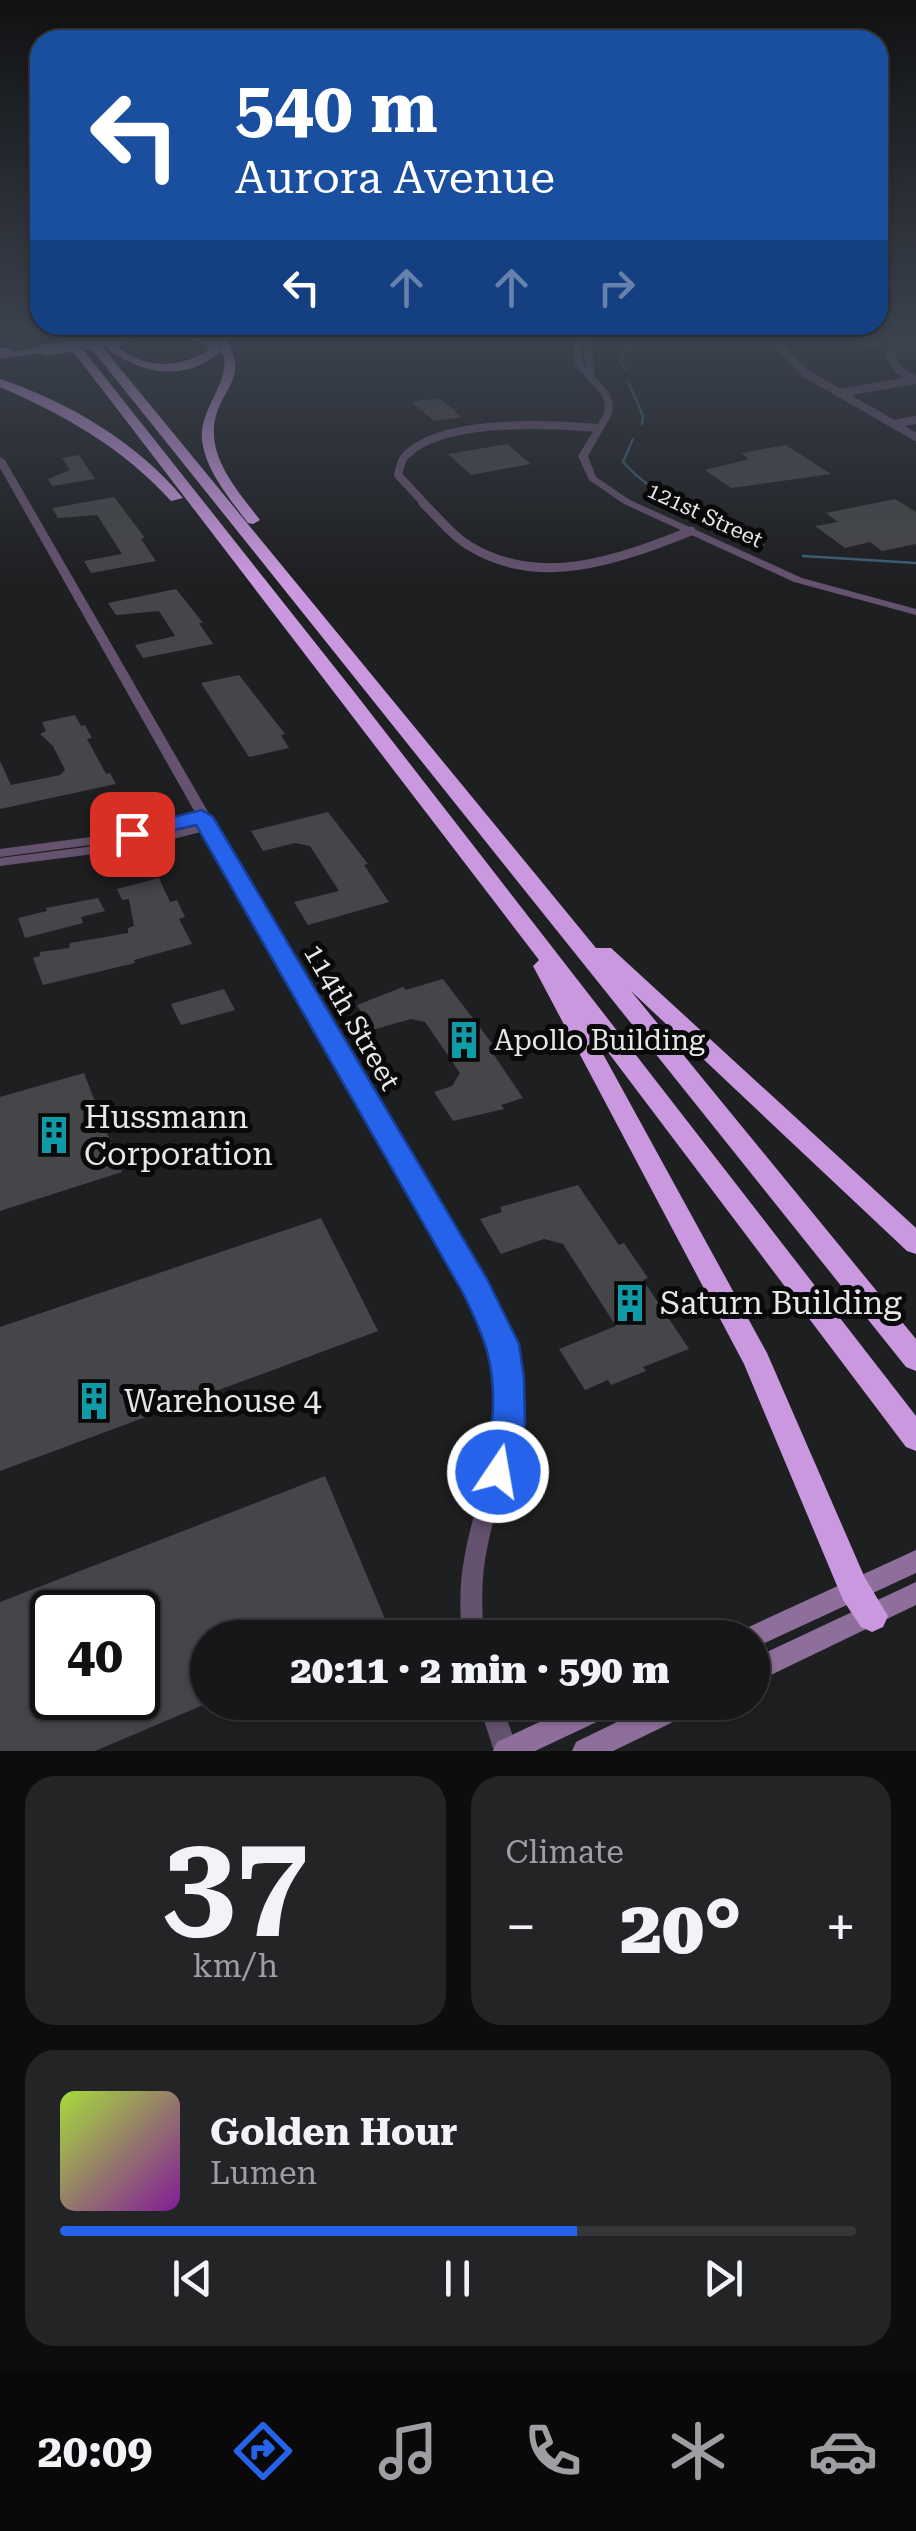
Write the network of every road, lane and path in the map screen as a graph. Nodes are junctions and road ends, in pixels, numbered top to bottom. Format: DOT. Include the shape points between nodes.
graph roads {
  1 [pos="68,415"];
  2 [pos="128,415"];
  3 [pos="152,415"];
  4 [pos="212,415"];
  5 [pos="607,415"];
  6 [pos="877,415"];
  7 [pos="916,420"];
  8 [pos="894,424"];
  9 [pos="598,428"];
  10 [pos="916,437"];
  11 [pos="0,460"];
  12 [pos="692,531"];
  13 [pos="266,553"];
  14 [pos="916,612"];
  15 [pos="349,697"];
  16 [pos="205,822"];
  17 [pos="0,853"];
  18 [pos="0,862"];
  19 [pos="546,900"];
  20 [pos="515,912"];
  21 [pos="916,1244"];
  22 [pos="916,1359"];
  23 [pos="916,1438"];
  24 [pos="916,1561"];
  25 [pos="916,1593"];
  26 [pos="863,1603"];
  27 [pos="470,1620"];
  28 [pos="770,1632"];
  29 [pos="770,1661"];
  30 [pos="495,1720"];
  31 [pos="572,1720"];
  32 [pos="650,1720"];
  33 [pos="506,1751"];
  34 [pos="585,1751"];
  1 -- 15 [label="highway" via="168,488"];
  2 -- 15 [label="highway"];
  3 -- 13 [label="highway"];
  4 -- 13 [label="highway" via="213,457 265,536"];
  5 -- 9 [label="street, 121st Street"];
  6 -- 8 [label="street"];
  7 -- 8 [label="street"];
  8 -- 10 [label="street"];
  9 -- 12 [label="street, 121st Street" via="583,456 592,478 617,497"];
  9 -- 12 [label="street" via="538,423 454,435 414,448 397,470 464,542 510,563 577,568"];
  11 -- 16 [label="street, 114th Street"];
  12 -- 14 [label="street, 121st Street" via="808,584"];
  13 -- 19 [label="highway"];
  15 -- 20 [label="highway"];
  16 -- 17 [label="street"];
  16 -- 18 [label="street" via="133,845"];
  16 -- 27 [label="street, 114th Street" via="504,1344 508,1424 476,1547"];
  19 -- 21 [label="highway"];
  19 -- 22 [label="highway"];
  20 -- 23 [label="highway"];
  20 -- 26 [label="highway" via="757,1361"];
  24 -- 26 [label="main road"];
  25 -- 26 [label="main road"];
  26 -- 28 [label="main road"];
  26 -- 29 [label="main road"];
  30 -- 33 [label="street"];
  31 -- 33 [label="main road"];
  32 -- 34 [label="main road"];
}
